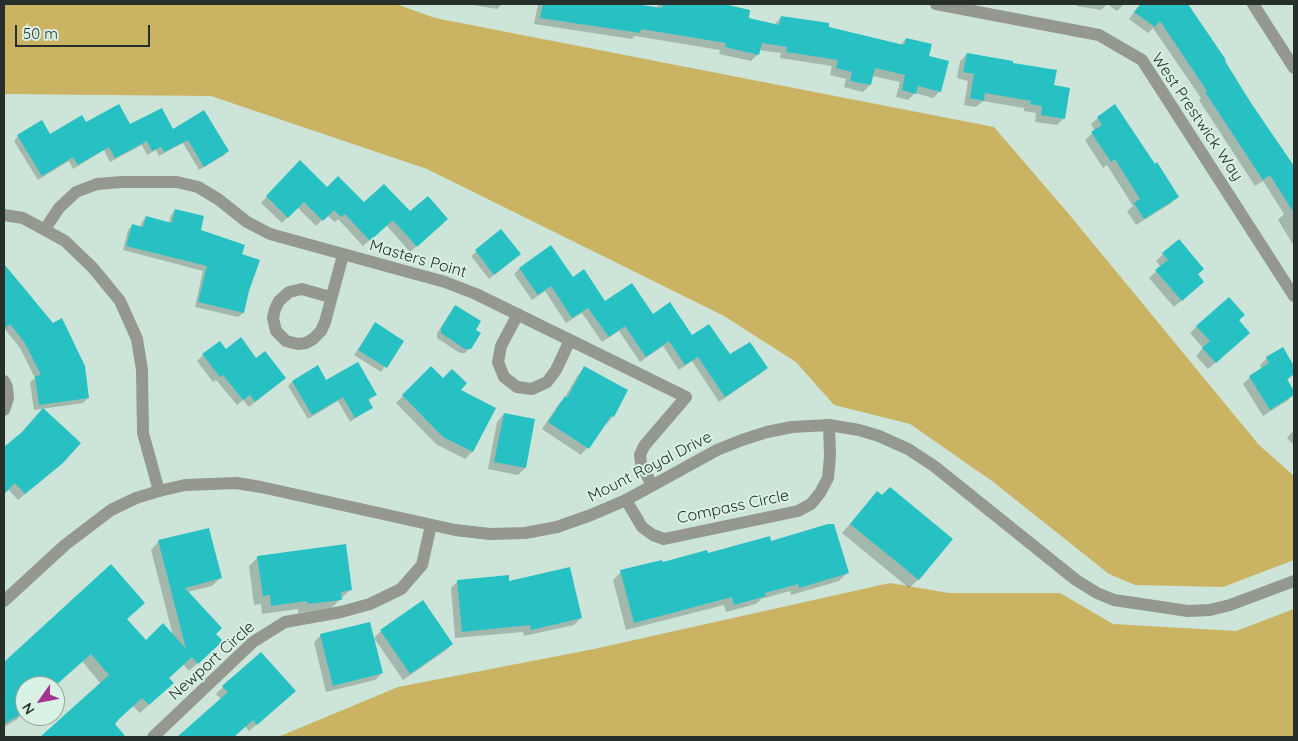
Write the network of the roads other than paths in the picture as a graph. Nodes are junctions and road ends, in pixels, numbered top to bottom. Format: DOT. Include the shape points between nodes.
graph roads {
  1 [pos="936,4"];
  2 [pos="1253,4"];
  3 [pos="1294,68"];
  4 [pos="4,214"];
  5 [pos="45,229"];
  6 [pos="343,255"];
  7 [pos="1294,296"];
  8 [pos="330,297"];
  9 [pos="518,314"];
  10 [pos="570,340"];
  11 [pos="4,381"];
  12 [pos="4,410"];
  13 [pos="829,425"];
  14 [pos="652,485"];
  15 [pos="159,491"];
  16 [pos="626,500"];
  17 [pos="431,525"];
  18 [pos="1294,581"];
  19 [pos="6,595"];
  20 [pos="154,737"];
  1 -- 7 [label="street, West Prestwick Way" via="1099,35 1142,60"];
  2 -- 3 [label="street"];
  4 -- 5 [label="street" via="23,218"];
  5 -- 6 [label="street, Masters Point" via="59,208 76,192 97,184 177,182 198,187 247,222 270,234"];
  5 -- 15 [label="street" via="65,241 93,268 120,301 137,339 142,370 143,433"];
  6 -- 8 [label="street"];
  6 -- 9 [label="street, Masters Point" via="445,282"];
  8 -- 8 [label="street" via="325,322 313,339 292,344 279,336 273,318 275,309 289,292 302,289"];
  9 -- 10 [label="street, Masters Point"];
  9 -- 10 [label="street" via="501,346 498,362 504,377 517,386 532,389 547,382"];
  10 -- 14 [label="street, Masters Point" via="686,397 640,455"];
  11 -- 12 [label="street" via="8,398"];
  13 -- 14 [label="street, Mount Royal Drive" via="792,427 742,440"];
  13 -- 16 [label="street, Compass Circle" via="828,478 811,504 798,511 664,539 642,527"];
  13 -- 18 [label="street, Mount Royal Drive" via="879,436 908,449 934,466 1076,580 1114,600 1188,611 1210,610"];
  14 -- 16 [label="street, Mount Royal Drive"];
  15 -- 17 [label="street, Mount Royal Drive" via="185,485 236,483"];
  15 -- 19 [label="street, Mount Royal Drive" via="111,510"];
  16 -- 17 [label="street, Mount Royal Drive" via="591,516 525,533 490,534"];
  17 -- 20 [label="street, Newport Circle" via="422,565 401,588 370,604 285,622 253,642"];
}
